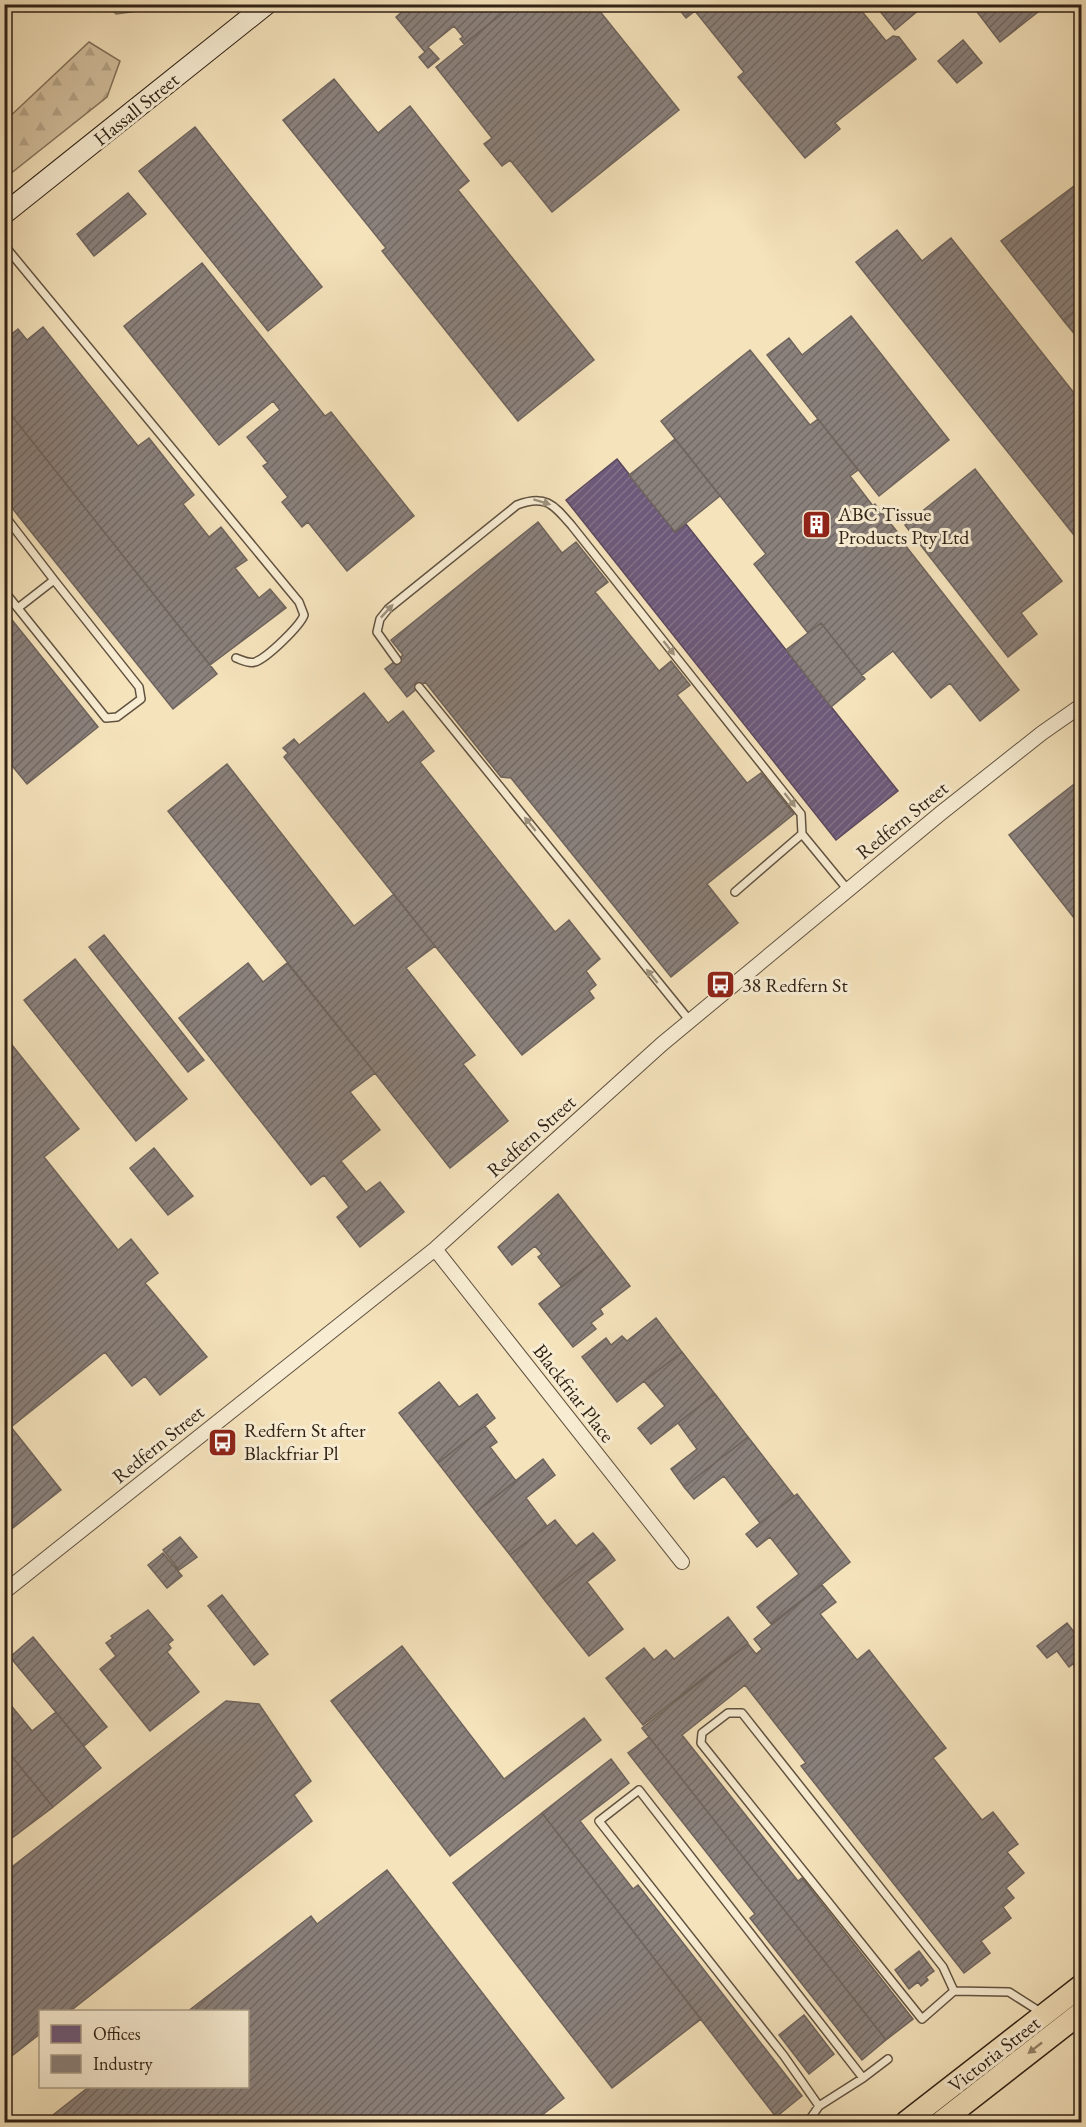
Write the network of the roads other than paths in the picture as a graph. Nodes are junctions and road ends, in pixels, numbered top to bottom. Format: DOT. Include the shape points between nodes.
graph roads {
  1 [pos="267,4"];
  2 [pos="4,214"];
  3 [pos="4,245"];
  4 [pos="4,515"];
  5 [pos="54,580"];
  6 [pos="4,591"];
  7 [pos="18,608"];
  8 [pos="236,658"];
  9 [pos="397,660"];
  10 [pos="419,687"];
  11 [pos="1082,705"];
  12 [pos="802,834"];
  13 [pos="848,890"];
  14 [pos="735,892"];
  15 [pos="690,1021"];
  16 [pos="435,1249"];
  17 [pos="682,1562"];
  18 [pos="4,1592"];
  19 [pos="1082,1985"];
  20 [pos="954,1991"];
  21 [pos="1082,2012"];
  22 [pos="1044,2015"];
  23 [pos="888,2059"];
  24 [pos="863,2079"];
  25 [pos="819,2106"];
  26 [pos="808,2122"];
  27 [pos="906,2122"];
  28 [pos="941,2122"];
  1 -- 2 [label="main road, Hassall Street"];
  3 -- 8 [label="lane" via="299,602 304,615 300,624 256,662"];
  4 -- 5 [label="lane"];
  5 -- 7 [label="lane"];
  5 -- 7 [label="lane" via="138,687 141,699 136,704 117,717 106,718"];
  6 -- 7 [label="lane"];
  9 -- 12 [label="lane, one-way" via="377,632 388,609 517,506 533,499 546,502 572,526 801,814"];
  15 -- 10 [label="lane, one-way"];
  11 -- 13 [label="street, Redfern Street"];
  12 -- 13 [label="lane"];
  12 -- 14 [label="lane"];
  13 -- 15 [label="street, Redfern Street"];
  15 -- 16 [label="street, Redfern Street"];
  16 -- 17 [label="street, Blackfriar Place"];
  16 -- 18 [label="street, Redfern Street"];
  19 -- 22 [label="main road, Victoria Street"];
  20 -- 20 [label="lane" via="943,1968 742,1713 728,1713 702,1733 701,1743 922,2019"];
  20 -- 22 [label="lane" via="1009,1992"];
  21 -- 28 [label="main road, Victoria Street, one-way"];
  22 -- 27 [label="main road, Victoria Street"];
  23 -- 24 [label="lane"];
  24 -- 25 [label="lane"];
  24 -- 25 [label="lane" via="639,1790 599,1821"];
  25 -- 26 [label="lane"];
}
